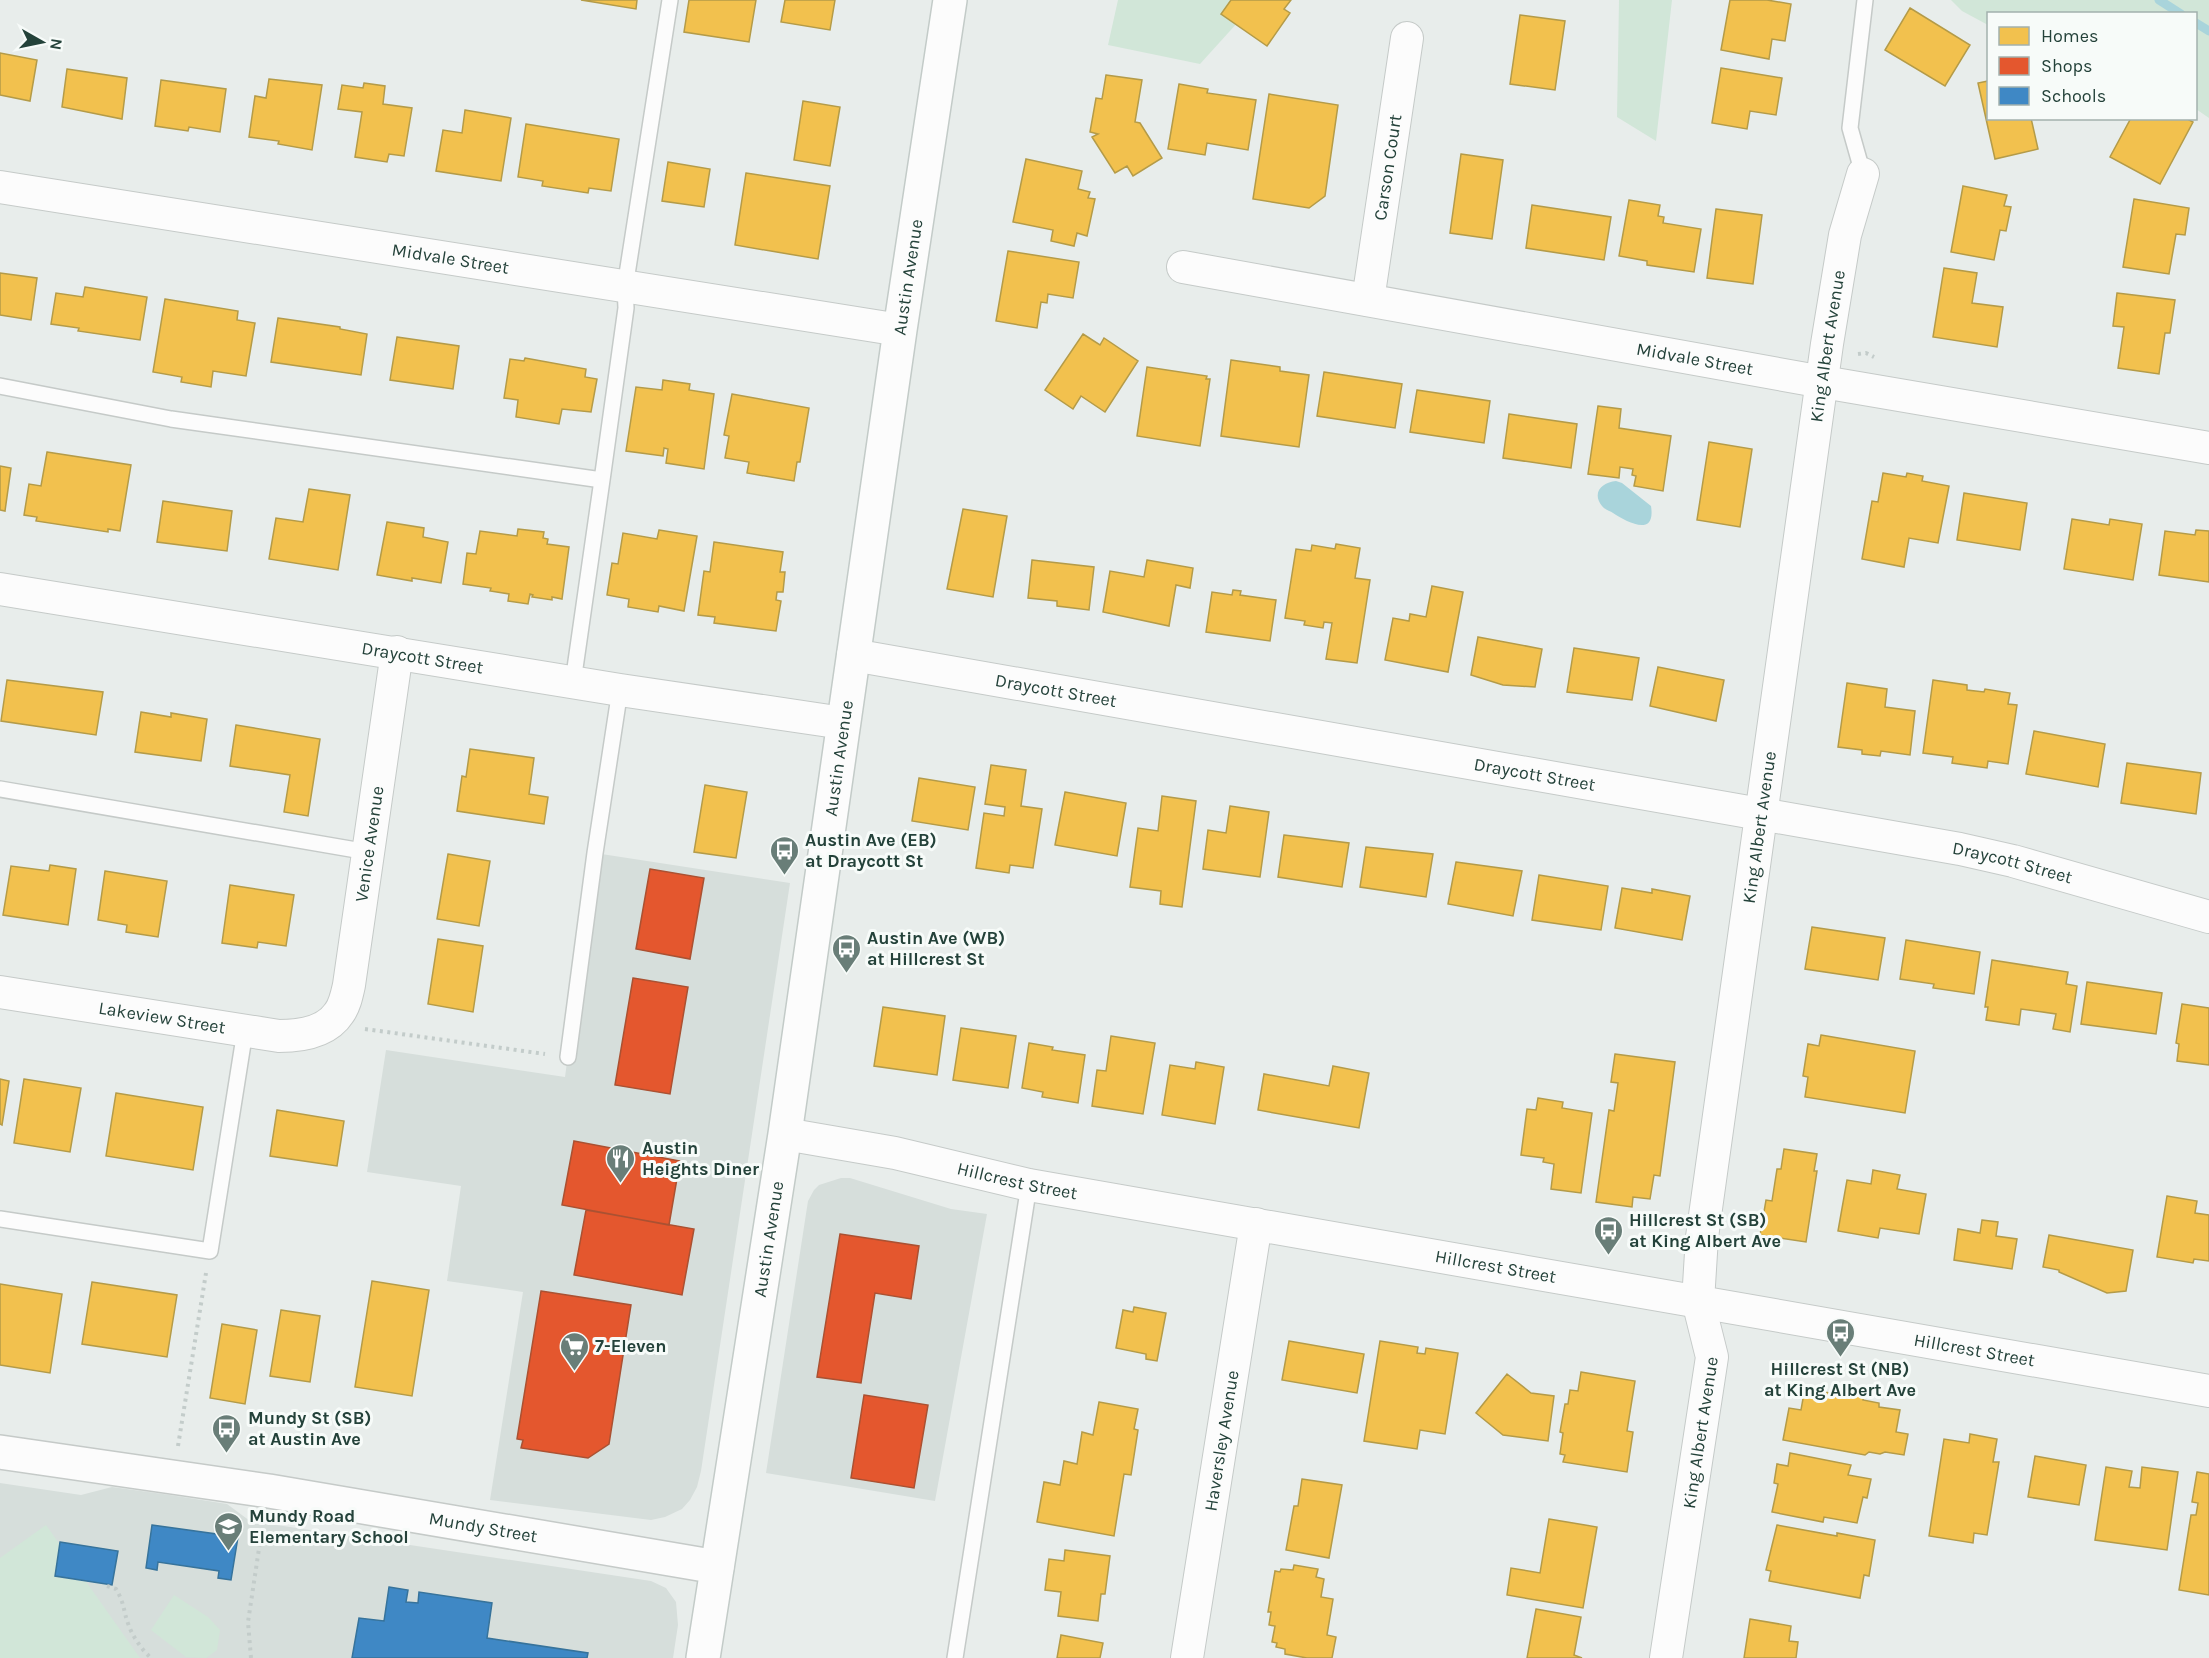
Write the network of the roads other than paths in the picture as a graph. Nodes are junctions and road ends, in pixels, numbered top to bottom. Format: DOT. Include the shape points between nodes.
graph roads {
  1 [pos="670,0"];
  2 [pos="950,0"];
  3 [pos="1865,0"];
  4 [pos="1407,38"];
  5 [pos="1863,174"];
  6 [pos="0,187"];
  7 [pos="1183,267"];
  8 [pos="625,287"];
  9 [pos="1368,300"];
  10 [pos="900,330"];
  11 [pos="1823,382"];
  12 [pos="0,386"];
  13 [pos="2209,448"];
  14 [pos="602,480"];
  15 [pos="0,589"];
  16 [pos="397,652"];
  17 [pos="853,655"];
  18 [pos="573,682"];
  19 [pos="620,690"];
  20 [pos="843,723"];
  21 [pos="0,789"];
  22 [pos="1760,815"];
  23 [pos="368,852"];
  24 [pos="2209,917"];
  25 [pos="0,992"];
  26 [pos="331,1020"];
  27 [pos="245,1032"];
  28 [pos="568,1057"];
  29 [pos="785,1134"];
  30 [pos="1029,1185"];
  31 [pos="0,1219"];
  32 [pos="1256,1224"];
  33 [pos="1698,1301"];
  34 [pos="2209,1391"];
  35 [pos="0,1452"];
  36 [pos="717,1567"];
  37 [pos="703,1658"];
  38 [pos="955,1658"];
  39 [pos="1187,1658"];
  40 [pos="1665,1658"];
  1 -- 8 [label="lane"];
  2 -- 10 [label="main road, Austin Avenue"];
  3 -- 5 [label="lane, King Albert Avenue" via="1850,128"];
  4 -- 9 [label="street, Carson Court"];
  5 -- 11 [label="street, King Albert Avenue" via="1845,236"];
  6 -- 8 [label="street, Midvale Street"];
  7 -- 9 [label="street, Midvale Street"];
  8 -- 10 [label="street, Midvale Street"];
  8 -- 14 [label="lane" via="626,309"];
  9 -- 11 [label="street, Midvale Street"];
  10 -- 17 [label="main road, Austin Avenue"];
  11 -- 13 [label="street, Midvale Street"];
  11 -- 22 [label="street, King Albert Avenue"];
  12 -- 14 [label="lane" via="171,419"];
  14 -- 18 [label="lane"];
  15 -- 16 [label="street, Draycott Street"];
  16 -- 18 [label="street, Draycott Street"];
  16 -- 23 [label="street, Venice Avenue"];
  17 -- 20 [label="main road, Austin Avenue"];
  17 -- 22 [label="street, Draycott Street"];
  18 -- 19 [label="street, Draycott Street"];
  19 -- 20 [label="street, Draycott Street"];
  19 -- 28 [label="lane"];
  20 -- 29 [label="main road, Austin Avenue"];
  21 -- 23 [label="lane"];
  22 -- 24 [label="street, Draycott Street" via="1987,855"];
  22 -- 33 [label="street, King Albert Avenue" via="1703,1226"];
  23 -- 26 [label="street, Venice Avenue" via="349,985"];
  25 -- 27 [label="street, Lakeview Street"];
  26 -- 27 [label="street, Lakeview Street" via="303,1035"];
  27 -- 31 [label="lane" via="210,1251"];
  29 -- 30 [label="street, Hillcrest Street" via="895,1153"];
  29 -- 36 [label="main road, Austin Avenue"];
  30 -- 32 [label="street, Hillcrest Street"];
  30 -- 38 [label="lane"];
  32 -- 33 [label="street, Hillcrest Street"];
  32 -- 39 [label="street, Haversley Avenue"];
  33 -- 34 [label="street, Hillcrest Street"];
  33 -- 40 [label="street, King Albert Avenue" via="1712,1357"];
  35 -- 36 [label="main road, Mundy Street" via="269,1491"];
  36 -- 37 [label="main road, Austin Avenue"];
}
